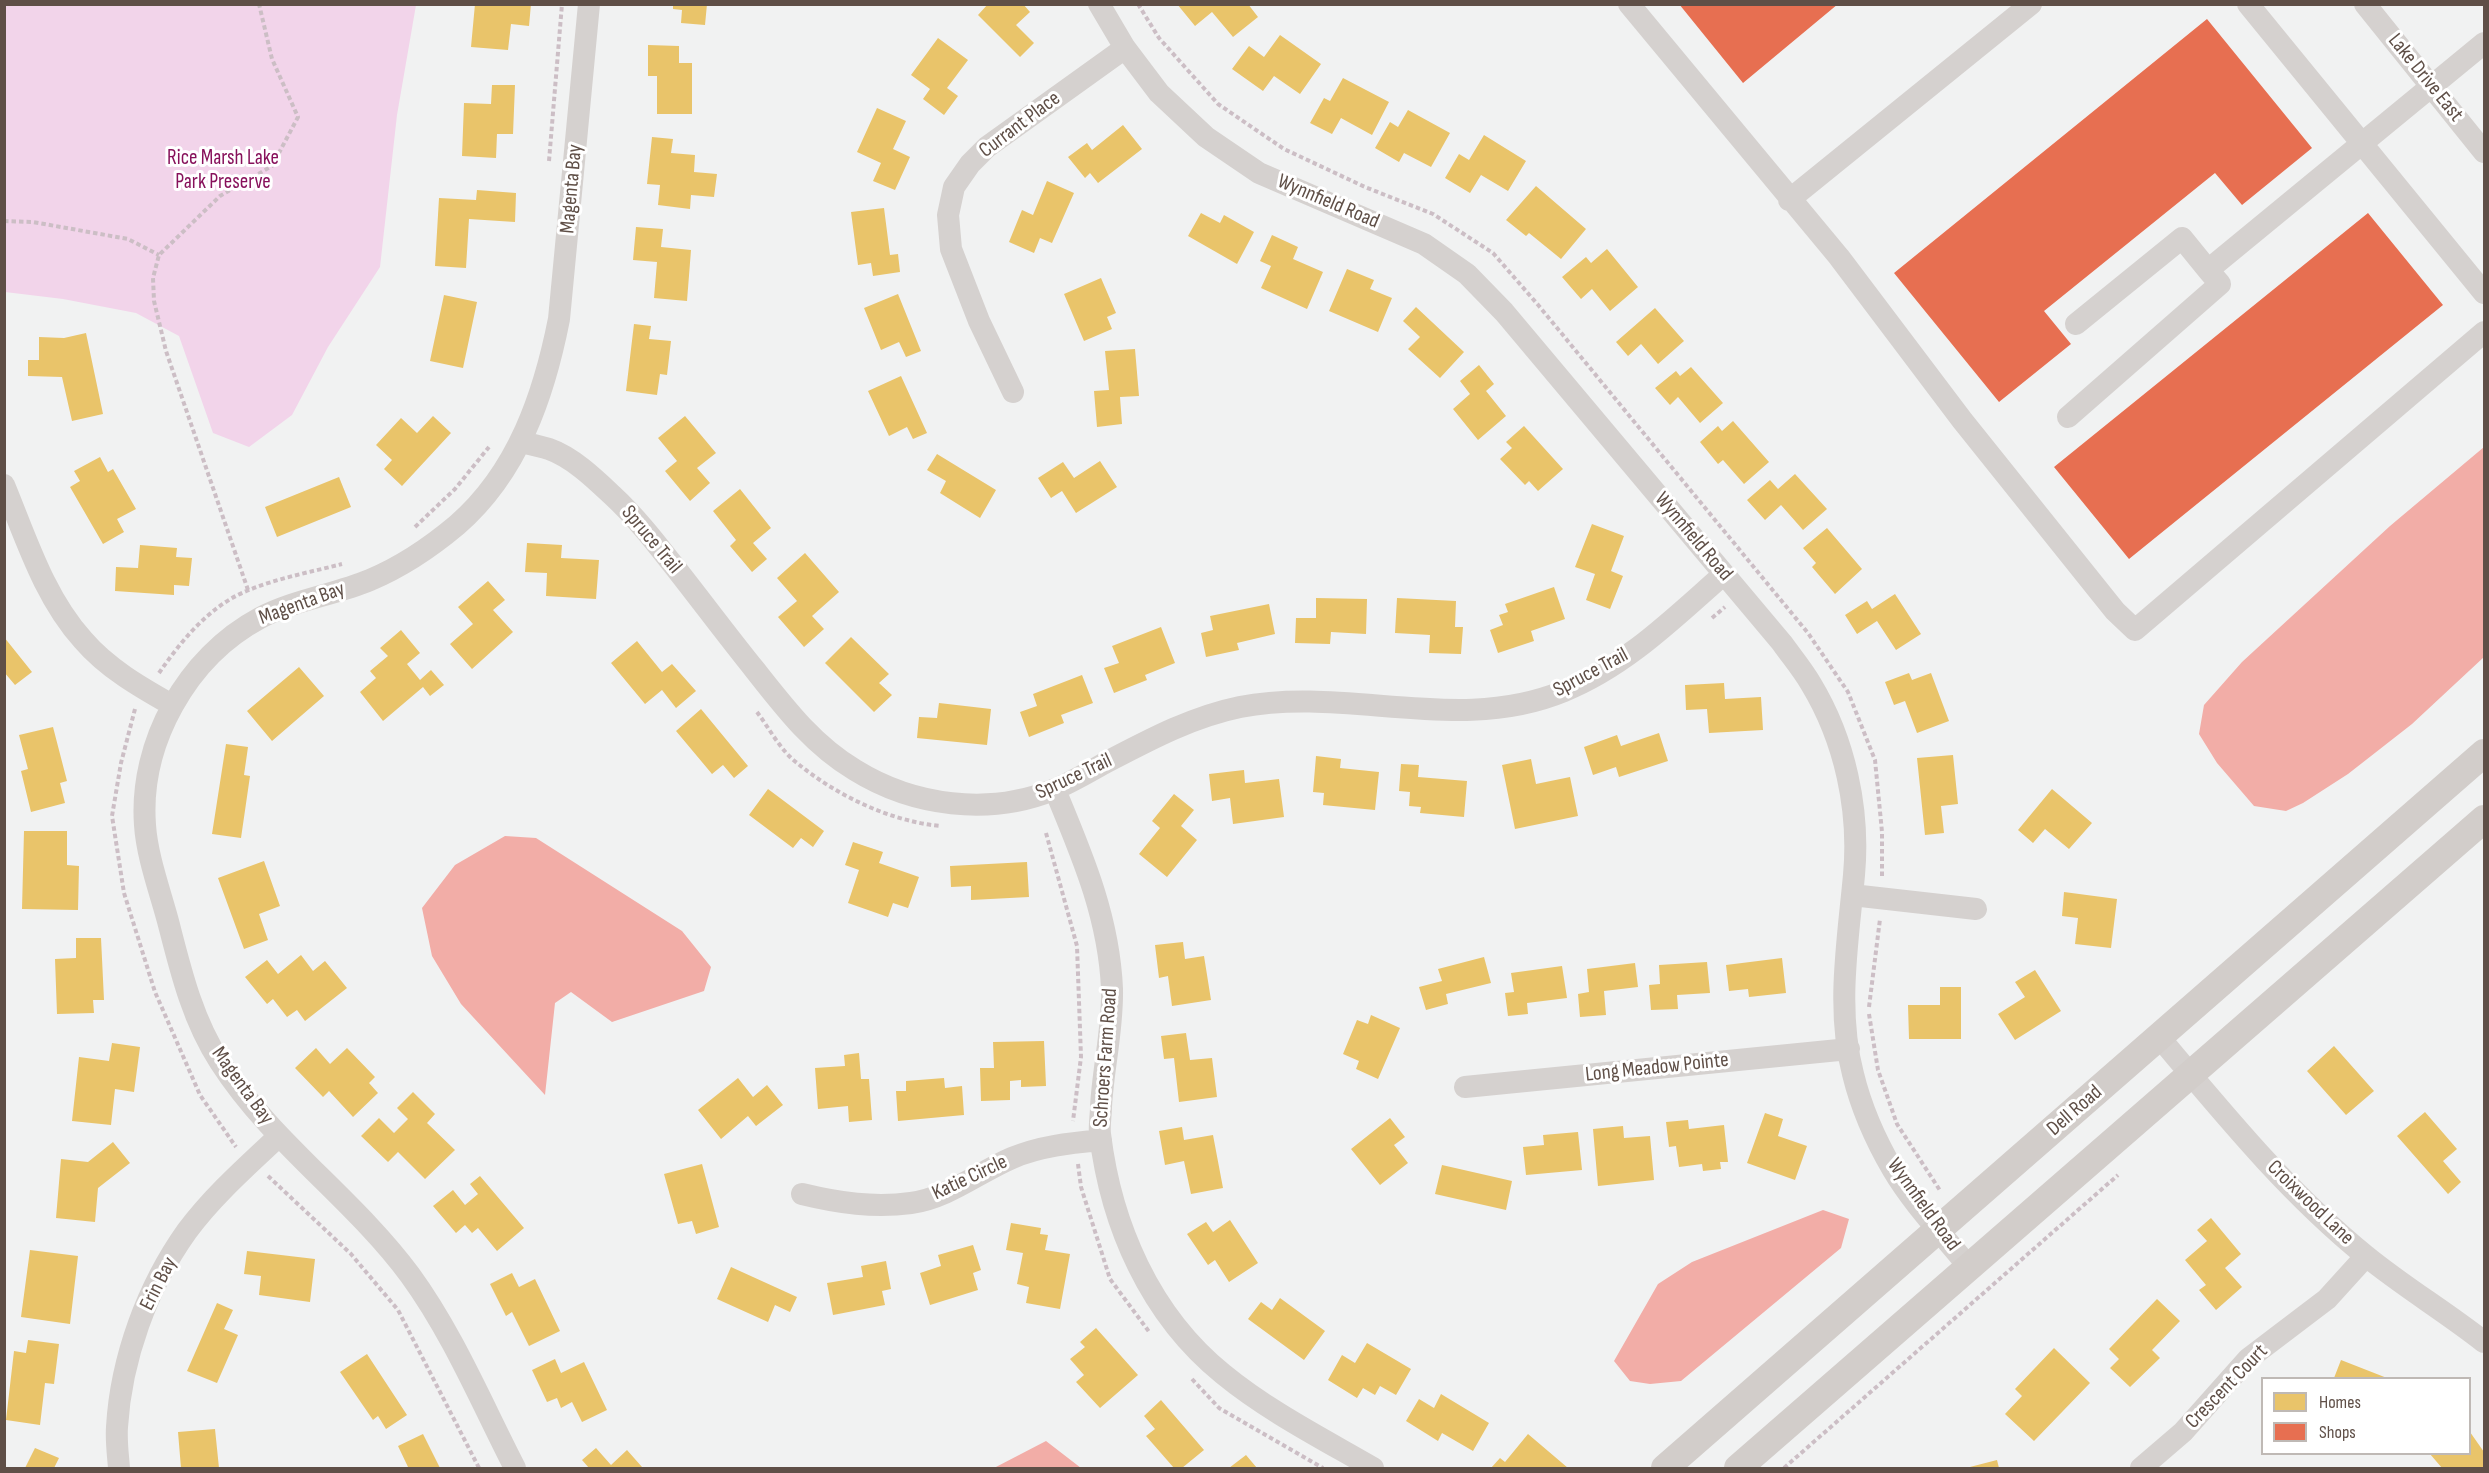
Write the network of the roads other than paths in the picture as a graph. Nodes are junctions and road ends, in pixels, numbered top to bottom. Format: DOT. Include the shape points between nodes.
graph roads {
  1 [pos="589,4"];
  2 [pos="1099,4"];
  3 [pos="1629,4"];
  4 [pos="2031,4"];
  5 [pos="2248,4"];
  6 [pos="2365,4"];
  7 [pos="2484,43"];
  8 [pos="1125,48"];
  9 [pos="2432,87"];
  10 [pos="2362,146"];
  11 [pos="2484,152"];
  12 [pos="1789,200"];
  13 [pos="2208,270"];
  14 [pos="2484,293"];
  15 [pos="2076,324"];
  16 [pos="2484,332"];
  17 [pos="1013,392"];
  18 [pos="2068,417"];
  19 [pos="521,442"];
  20 [pos="4,486"];
  21 [pos="1724,574"];
  22 [pos="171,705"];
  23 [pos="2484,753"];
  24 [pos="1055,790"];
  25 [pos="2484,819"];
  26 [pos="1852,895"];
  27 [pos="1976,909"];
  28 [pos="2160,1038"];
  29 [pos="1849,1049"];
  30 [pos="2190,1074"];
  31 [pos="1465,1087"];
  32 [pos="279,1136"];
  33 [pos="1101,1140"];
  34 [pos="802,1194"];
  35 [pos="1939,1230"];
  36 [pos="2366,1256"];
  37 [pos="1968,1266"];
  38 [pos="2484,1342"];
  39 [pos="118,1468"];
  40 [pos="515,1468"];
  41 [pos="1373,1468"];
  42 [pos="1665,1468"];
  43 [pos="1738,1468"];
  44 [pos="2141,1468"];
  1 -- 19 [label="street, Magenta Bay" via="559,319 542,392"];
  2 -- 8 [label="street, Wynnfield Road"];
  3 -- 12 [label="street"];
  4 -- 12 [label="street"];
  5 -- 10 [label="street"];
  6 -- 9 [label="street, Lake Drive East"];
  7 -- 9 [label="street"];
  8 -- 17 [label="street, Currant Place" via="987,147 954,187 948,214 951,249"];
  8 -- 21 [label="street, Wynnfield Road" via="1159,93 1206,137 1259,173 1424,244 1467,274 1504,312"];
  9 -- 10 [label="street"];
  9 -- 11 [label="street, Lake Drive East"];
  10 -- 13 [label="street"];
  10 -- 14 [label="street"];
  12 -- 16 [label="street" via="1839,257 2020,493 2115,611 2135,630"];
  13 -- 15 [label="street" via="2182,238"];
  13 -- 18 [label="street" via="2220,284"];
  19 -- 22 [label="street, Magenta Bay" via="494,485 459,523 372,580 285,607 234,634 202,665"];
  19 -- 24 [label="street, Spruce Trail" via="552,450 593,477 634,516 790,715 823,748 857,772 899,791 940,803 984,805"];
  20 -- 22 [label="street" via="58,608 113,669"];
  21 -- 24 [label="street, Spruce Trail" via="1642,645 1604,671 1564,691 1521,705 1429,711 1287,702 1240,707 1151,738"];
  21 -- 26 [label="street, Wynnfield Road" via="1811,683 1834,729 1848,776 1855,824"];
  22 -- 32 [label="street, Magenta Bay" via="157,739 148,783 145,826 154,869 197,1017 219,1060"];
  23 -- 28 [label="main road, Dell Road"];
  24 -- 33 [label="street, Schroers Farm Road" via="1094,888 1107,942 1112,990 1102,1082"];
  25 -- 30 [label="main road"];
  26 -- 27 [label="street"];
  26 -- 29 [label="street, Wynnfield Road" via="1845,966"];
  28 -- 30 [label="street, Croixwood Lane"];
  28 -- 35 [label="main road, Dell Road"];
  29 -- 31 [label="street, Long Meadow Pointe"];
  29 -- 35 [label="street, Wynnfield Road" via="1852,1073 1888,1161"];
  30 -- 36 [label="street, Croixwood Lane" via="2269,1164"];
  30 -- 37 [label="main road"];
  32 -- 39 [label="street, Erin Bay" via="220,1192 160,1277 123,1376 117,1428"];
  32 -- 40 [label="street, Magenta Bay" via="370,1227 411,1276"];
  33 -- 34 [label="street, Katie Circle" via="1043,1147 914,1203 876,1206"];
  33 -- 41 [label="street, Schroers Farm Road" via="1109,1191 1127,1242 1151,1292 1183,1335 1231,1380 1267,1406"];
  35 -- 37 [label="street, Wynnfield Road"];
  35 -- 42 [label="main road, Dell Road"];
  36 -- 38 [label="street, Croixwood Lane"];
  36 -- 44 [label="street, Crescent Court" via="2327,1299 2248,1359 2183,1432"];
  37 -- 43 [label="main road"];
}
